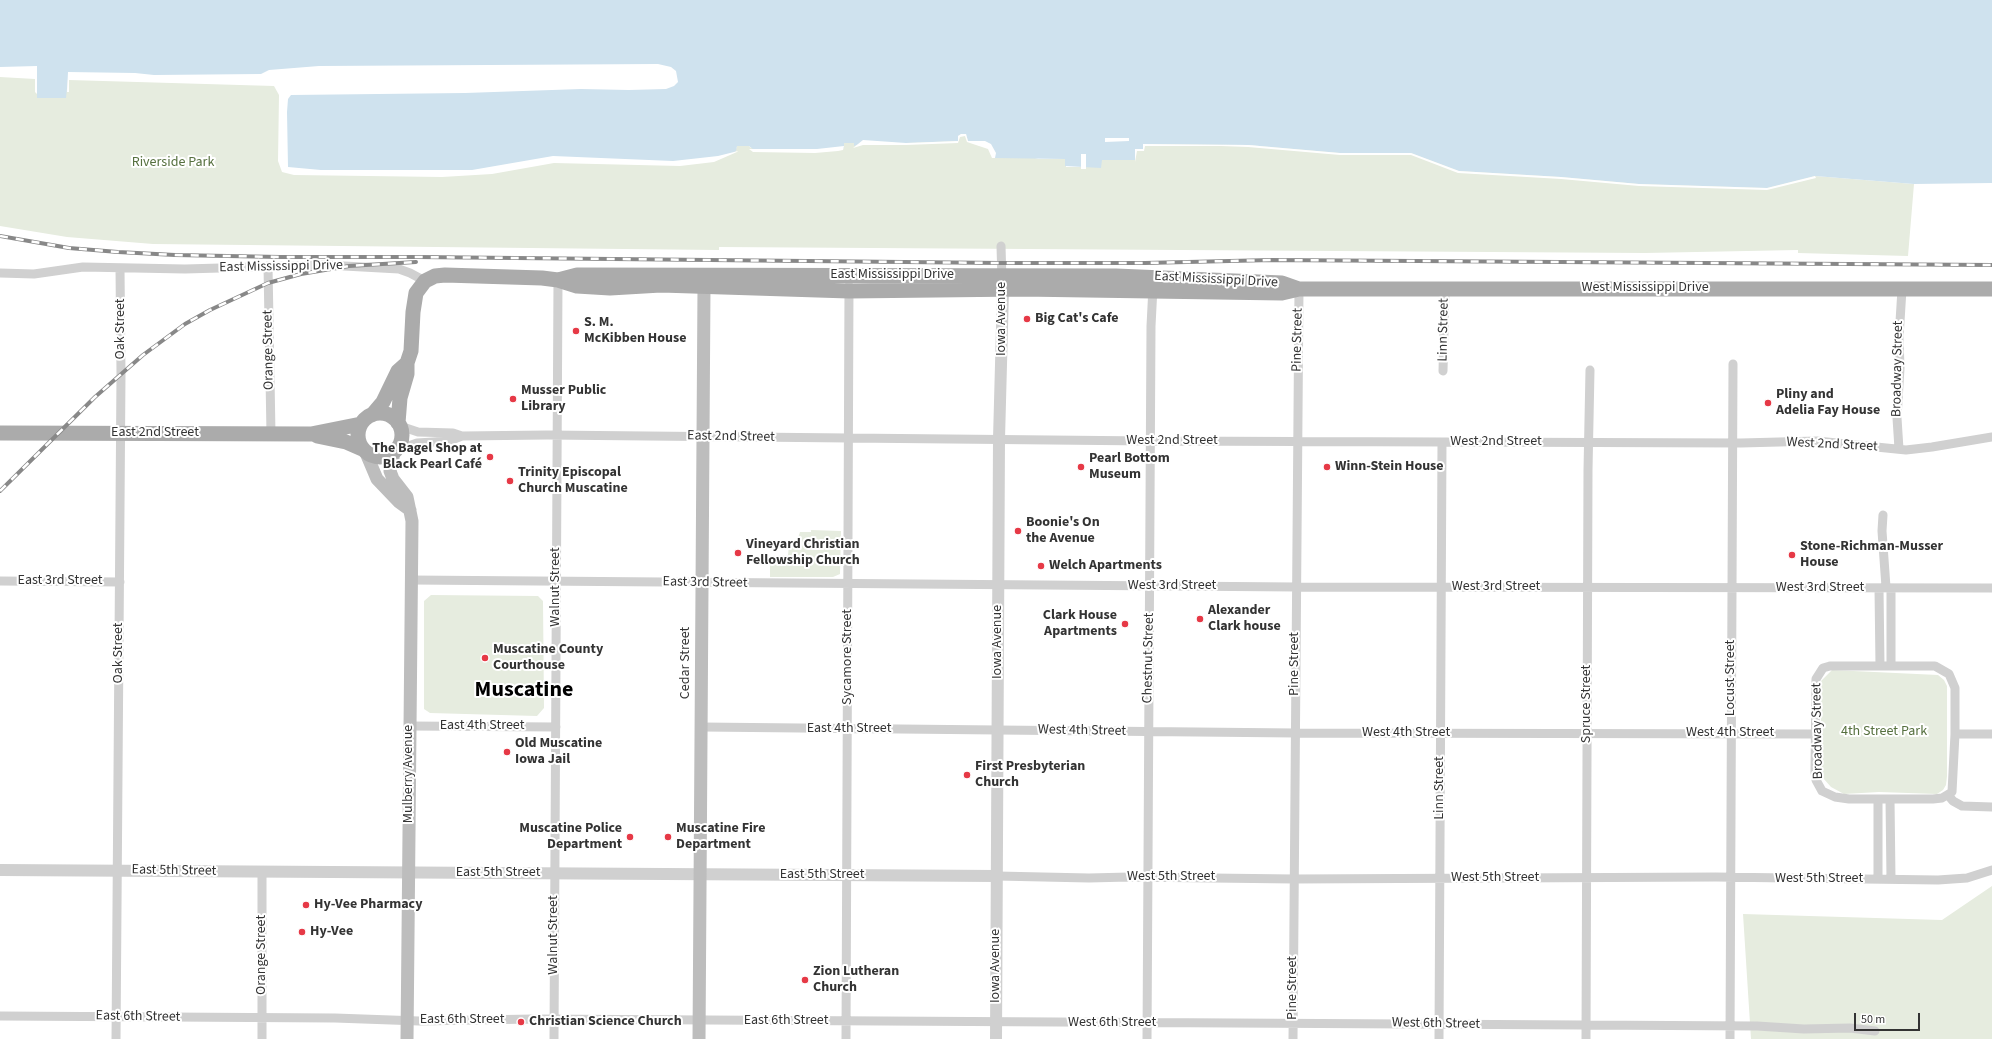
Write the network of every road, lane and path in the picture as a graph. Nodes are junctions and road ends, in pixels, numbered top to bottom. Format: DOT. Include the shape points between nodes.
graph roads {
  1 [pos="1001,246"];
  2 [pos="268,266"];
  3 [pos="120,268"];
  4 [pos="0,273"];
  5 [pos="849,274"];
  6 [pos="1154,277"];
  7 [pos="558,280"];
  8 [pos="425,281"];
  9 [pos="1002,283"];
  10 [pos="704,287"];
  11 [pos="1299,289"];
  12 [pos="1445,289"];
  13 [pos="1902,289"];
  14 [pos="1992,289"];
  15 [pos="849,291"];
  16 [pos="1153,292"];
  17 [pos="407,363"];
  18 [pos="1733,364"];
  19 [pos="1590,370"];
  20 [pos="1443,372"];
  21 [pos="366,419"];
  22 [pos="399,424"];
  23 [pos="0,433"];
  24 [pos="120,433"];
  25 [pos="271,434"];
  26 [pos="311,434"];
  27 [pos="557,435"];
  28 [pos="462,436"];
  29 [pos="703,436"];
  30 [pos="1992,437"];
  31 [pos="849,438"];
  32 [pos="999,439"];
  33 [pos="1151,441"];
  34 [pos="1297,441"];
  35 [pos="1442,442"];
  36 [pos="1588,442"];
  37 [pos="1732,443"];
  38 [pos="1899,449"];
  39 [pos="364,451"];
  40 [pos="395,452"];
  41 [pos="410,510"];
  42 [pos="1883,515"];
  43 [pos="411,580"];
  44 [pos="0,581"];
  45 [pos="120,582"];
  46 [pos="556,582"];
  47 [pos="702,582"];
  48 [pos="848,584"];
  49 [pos="1000,585"];
  50 [pos="1149,586"];
  51 [pos="1296,587"];
  52 [pos="1441,587"];
  53 [pos="1587,587"];
  54 [pos="1732,588"];
  55 [pos="1885,588"];
  56 [pos="1992,588"];
  57 [pos="1880,666"];
  58 [pos="1892,666"];
  59 [pos="409,726"];
  60 [pos="556,727"];
  61 [pos="702,727"];
  62 [pos="848,728"];
  63 [pos="997,730"];
  64 [pos="1148,732"];
  65 [pos="1295,733"];
  66 [pos="1441,733"];
  67 [pos="1587,734"];
  68 [pos="1731,734"];
  69 [pos="1815,734"];
  70 [pos="1955,734"];
  71 [pos="1992,734"];
  72 [pos="1948,795"];
  73 [pos="1878,799"];
  74 [pos="1890,799"];
  75 [pos="1992,807"];
  76 [pos="0,870"];
  77 [pos="116,870"];
  78 [pos="1992,870"];
  79 [pos="262,872"];
  80 [pos="409,873"];
  81 [pos="555,874"];
  82 [pos="700,875"];
  83 [pos="846,875"];
  84 [pos="997,876"];
  85 [pos="1147,878"];
  86 [pos="1586,878"];
  87 [pos="1731,878"];
  88 [pos="1294,879"];
  89 [pos="1440,879"];
  90 [pos="1878,879"];
  91 [pos="1891,879"];
  92 [pos="0,1016"];
  93 [pos="116,1017"];
  94 [pos="262,1018"];
  95 [pos="408,1020"];
  96 [pos="554,1020"];
  97 [pos="700,1020"];
  98 [pos="846,1021"];
  99 [pos="996,1022"];
  100 [pos="1147,1024"];
  101 [pos="1294,1024"];
  102 [pos="1439,1024"];
  103 [pos="1585,1025"];
  104 [pos="1730,1026"];
  105 [pos="1875,1031"];
  106 [pos="116,1039"];
  107 [pos="262,1039"];
  108 [pos="407,1039"];
  109 [pos="554,1039"];
  110 [pos="699,1039"];
  111 [pos="846,1039"];
  112 [pos="996,1039"];
  113 [pos="1147,1039"];
  114 [pos="1293,1039"];
  115 [pos="1439,1039"];
  116 [pos="1586,1039"];
  117 [pos="1730,1039"];
  1 -- 9 [label="street, Iowa Avenue"];
  2 -- 3 [label="street, East Mississippi Drive"];
  2 -- 8 [label="street, East Mississippi Drive" via="326,265 399,269"];
  2 -- 25 [label="street, Orange Street"];
  3 -- 4 [label="street, East Mississippi Drive" via="83,267 34,274"];
  3 -- 24 [label="street, Oak Street"];
  5 -- 7 [label="main road, East Mississippi Drive" via="577,275"];
  5 -- 9 [label="main road, East Mississippi Drive"];
  5 -- 15 [label="street, Sycamore Street"];
  6 -- 9 [label="main road, East Mississippi Drive"];
  6 -- 11 [label="main road, East Mississippi Drive" via="1282,283"];
  6 -- 16 [label="street, Chestnut Street"];
  7 -- 8 [label="main road, East Mississippi Drive" via="456,275 435,276"];
  7 -- 10 [label="main road, East Mississippi Drive" via="577,286 597,287"];
  7 -- 27 [label="street, Walnut Street"];
  8 -- 17 [label="main road" via="416,293 411,351"];
  9 -- 15 [label="main road, East Mississippi Drive"];
  9 -- 16 [label="main road, East Mississippi Drive"];
  9 -- 32 [label="street, Iowa Avenue"];
  10 -- 15 [label="main road, East Mississippi Drive"];
  10 -- 29 [label="main road, Cedar Street"];
  11 -- 12 [label="main road, West Mississippi Drive"];
  11 -- 16 [label="main road, East Mississippi Drive" via="1282,293"];
  11 -- 34 [label="street, Pine Street"];
  12 -- 13 [label="main road, West Mississippi Drive"];
  12 -- 20 [label="street, Linn Street"];
  13 -- 14 [label="main road, West Mississippi Drive"];
  13 -- 38 [label="street, Broadway Street" via="1897,418"];
  15 -- 31 [label="street, Sycamore Street"];
  16 -- 33 [label="street, Chestnut Street"];
  17 -- 21 [label="main road" via="398,371 383,402"];
  17 -- 22 [label="main road" via="407,374 400,398"];
  18 -- 37 [label="street, Locust Street"];
  19 -- 36 [label="street, Spruce Street"];
  21 -- 22 [label="main road" via="384,414"];
  21 -- 26 [label="main road, East 2nd Street"];
  21 -- 39 [label="main road" via="358,437"];
  22 -- 28 [label="street, East 2nd Street" via="418,432 453,433"];
  22 -- 40 [label="main road" via="402,438"];
  23 -- 24 [label="main road, East 2nd Street"];
  24 -- 25 [label="main road, East 2nd Street"];
  24 -- 45 [label="street, Oak Street"];
  25 -- 26 [label="main road, East 2nd Street"];
  26 -- 39 [label="main road, East 2nd Street" via="346,442"];
  27 -- 28 [label="street, East 2nd Street"];
  27 -- 29 [label="street, East 2nd Street"];
  27 -- 46 [label="street, Walnut Street"];
  28 -- 40 [label="street, East 2nd Street" via="449,441 417,443"];
  29 -- 31 [label="street, East 2nd Street"];
  29 -- 47 [label="main road, Cedar Street"];
  30 -- 38 [label="street, West 2nd Street" via="1926,448"];
  31 -- 32 [label="street, East 2nd Street"];
  31 -- 48 [label="street, Sycamore Street"];
  32 -- 33 [label="street, West 2nd Street"];
  32 -- 49 [label="street, Iowa Avenue"];
  33 -- 34 [label="street, West 2nd Street"];
  33 -- 50 [label="street, Chestnut Street"];
  34 -- 35 [label="street, West 2nd Street"];
  34 -- 51 [label="street, Pine Street"];
  35 -- 36 [label="street, West 2nd Street"];
  35 -- 52 [label="street, Linn Street"];
  36 -- 37 [label="street, West 2nd Street"];
  36 -- 53 [label="street, Spruce Street"];
  37 -- 38 [label="street, West 2nd Street" via="1817,441"];
  37 -- 54 [label="street, Locust Street"];
  39 -- 40 [label="main road" via="371,456 383,457"];
  39 -- 41 [label="main road" via="377,479"];
  40 -- 41 [label="main road, Mulberry Avenue" via="390,471 407,497"];
  41 -- 43 [label="main road, Mulberry Avenue"];
  42 -- 55 [label="street"];
  43 -- 46 [label="street, East 3rd Street"];
  43 -- 59 [label="main road, Mulberry Avenue"];
  44 -- 45 [label="street, East 3rd Street"];
  45 -- 77 [label="street, Oak Street"];
  46 -- 47 [label="street, East 3rd Street"];
  46 -- 60 [label="street, Walnut Street"];
  47 -- 48 [label="street, East 3rd Street"];
  47 -- 61 [label="main road, Cedar Street"];
  48 -- 49 [label="street, East 3rd Street"];
  48 -- 62 [label="street, Sycamore Street"];
  49 -- 50 [label="street, West 3rd Street"];
  49 -- 63 [label="street, Iowa Avenue"];
  50 -- 51 [label="street, West 3rd Street"];
  50 -- 64 [label="street, Chestnut Street"];
  51 -- 52 [label="street, West 3rd Street"];
  51 -- 65 [label="street, Pine Street"];
  52 -- 53 [label="street, West 3rd Street"];
  52 -- 66 [label="street, Linn Street"];
  53 -- 54 [label="street, West 3rd Street"];
  53 -- 67 [label="street, Spruce Street"];
  54 -- 55 [label="street, West 3rd Street"];
  54 -- 68 [label="street, Locust Street"];
  55 -- 56 [label="street, West 3rd Street"];
  55 -- 57 [label="street"];
  55 -- 58 [label="street"];
  57 -- 58 [label="street"];
  57 -- 69 [label="street, Broadway Street" via="1830,666 1818,673"];
  58 -- 70 [label="street" via="1935,666 1946,671 1956,688"];
  59 -- 60 [label="street, East 4th Street"];
  59 -- 80 [label="main road, Mulberry Avenue"];
  60 -- 81 [label="street, Walnut Street"];
  61 -- 62 [label="street, East 4th Street"];
  61 -- 82 [label="main road, Cedar Street"];
  62 -- 63 [label="street, East 4th Street"];
  62 -- 83 [label="street, Sycamore Street"];
  63 -- 64 [label="street, West 4th Street"];
  63 -- 84 [label="street, Iowa Avenue"];
  64 -- 65 [label="street, West 4th Street"];
  64 -- 85 [label="street, Chestnut Street"];
  65 -- 66 [label="street, West 4th Street"];
  65 -- 88 [label="street, Pine Street"];
  66 -- 67 [label="street, West 4th Street"];
  66 -- 89 [label="street, Linn Street"];
  67 -- 68 [label="street, West 4th Street"];
  67 -- 86 [label="street, Spruce Street"];
  68 -- 69 [label="street, West 4th Street"];
  68 -- 87 [label="street, Locust Street"];
  69 -- 73 [label="street, Broadway Street" via="1816,776 1822,791 1835,797"];
  70 -- 71 [label="street"];
  70 -- 72 [label="street" via="1953,790"];
  72 -- 74 [label="street" via="1934,799"];
  72 -- 75 [label="street" via="1962,806"];
  73 -- 74 [label="street"];
  73 -- 90 [label="street"];
  74 -- 91 [label="street"];
  76 -- 77 [label="street, East 5th Street"];
  77 -- 79 [label="street, East 5th Street"];
  77 -- 93 [label="street, Oak Street"];
  78 -- 91 [label="street, West 5th Street" via="1966,878"];
  79 -- 80 [label="street, East 5th Street"];
  79 -- 94 [label="street, Orange Street"];
  80 -- 81 [label="street, East 5th Street"];
  80 -- 95 [label="main road, Mulberry Avenue"];
  81 -- 82 [label="street, East 5th Street"];
  81 -- 96 [label="street, Walnut Street"];
  82 -- 83 [label="street, East 5th Street"];
  82 -- 97 [label="main road, Cedar Street"];
  83 -- 84 [label="street, East 5th Street"];
  83 -- 98 [label="street, Sycamore Street"];
  84 -- 85 [label="street, West 5th Street"];
  84 -- 99 [label="street, Iowa Avenue"];
  85 -- 88 [label="street, West 5th Street"];
  85 -- 100 [label="street, Chestnut Street"];
  86 -- 87 [label="street, West 5th Street"];
  86 -- 89 [label="street, West 5th Street"];
  86 -- 103 [label="street, Spruce Street"];
  87 -- 90 [label="street, West 5th Street"];
  87 -- 104 [label="street, Locust Street"];
  88 -- 89 [label="street, West 5th Street"];
  88 -- 101 [label="street, Pine Street"];
  89 -- 102 [label="street, Linn Street"];
  90 -- 91 [label="street, West 5th Street"];
  92 -- 93 [label="street, East 6th Street"];
  93 -- 94 [label="street, East 6th Street"];
  93 -- 106 [label="street, Oak Street"];
  94 -- 95 [label="street, East 6th Street"];
  94 -- 107 [label="street, Orange Street"];
  95 -- 96 [label="street, East 6th Street"];
  95 -- 108 [label="main road, Mulberry Avenue"];
  96 -- 97 [label="street, East 6th Street"];
  96 -- 109 [label="street, Walnut Street"];
  97 -- 98 [label="street, East 6th Street"];
  97 -- 110 [label="main road, Cedar Street"];
  98 -- 99 [label="street, East 6th Street"];
  98 -- 111 [label="street, Sycamore Street"];
  99 -- 100 [label="street, West 6th Street"];
  99 -- 112 [label="street, Iowa Avenue"];
  100 -- 101 [label="street, West 6th Street"];
  100 -- 113 [label="street, Chestnut Street"];
  101 -- 102 [label="street, West 6th Street"];
  101 -- 114 [label="street, Pine Street"];
  102 -- 103 [label="street, West 6th Street"];
  102 -- 115 [label="street, Linn Street"];
  103 -- 104 [label="street, West 6th Street"];
  103 -- 116 [label="street, Spruce Street"];
  104 -- 105 [label="street, West 6th Street" via="1850,1028"];
  104 -- 117 [label="street, Locust Street"];
}
